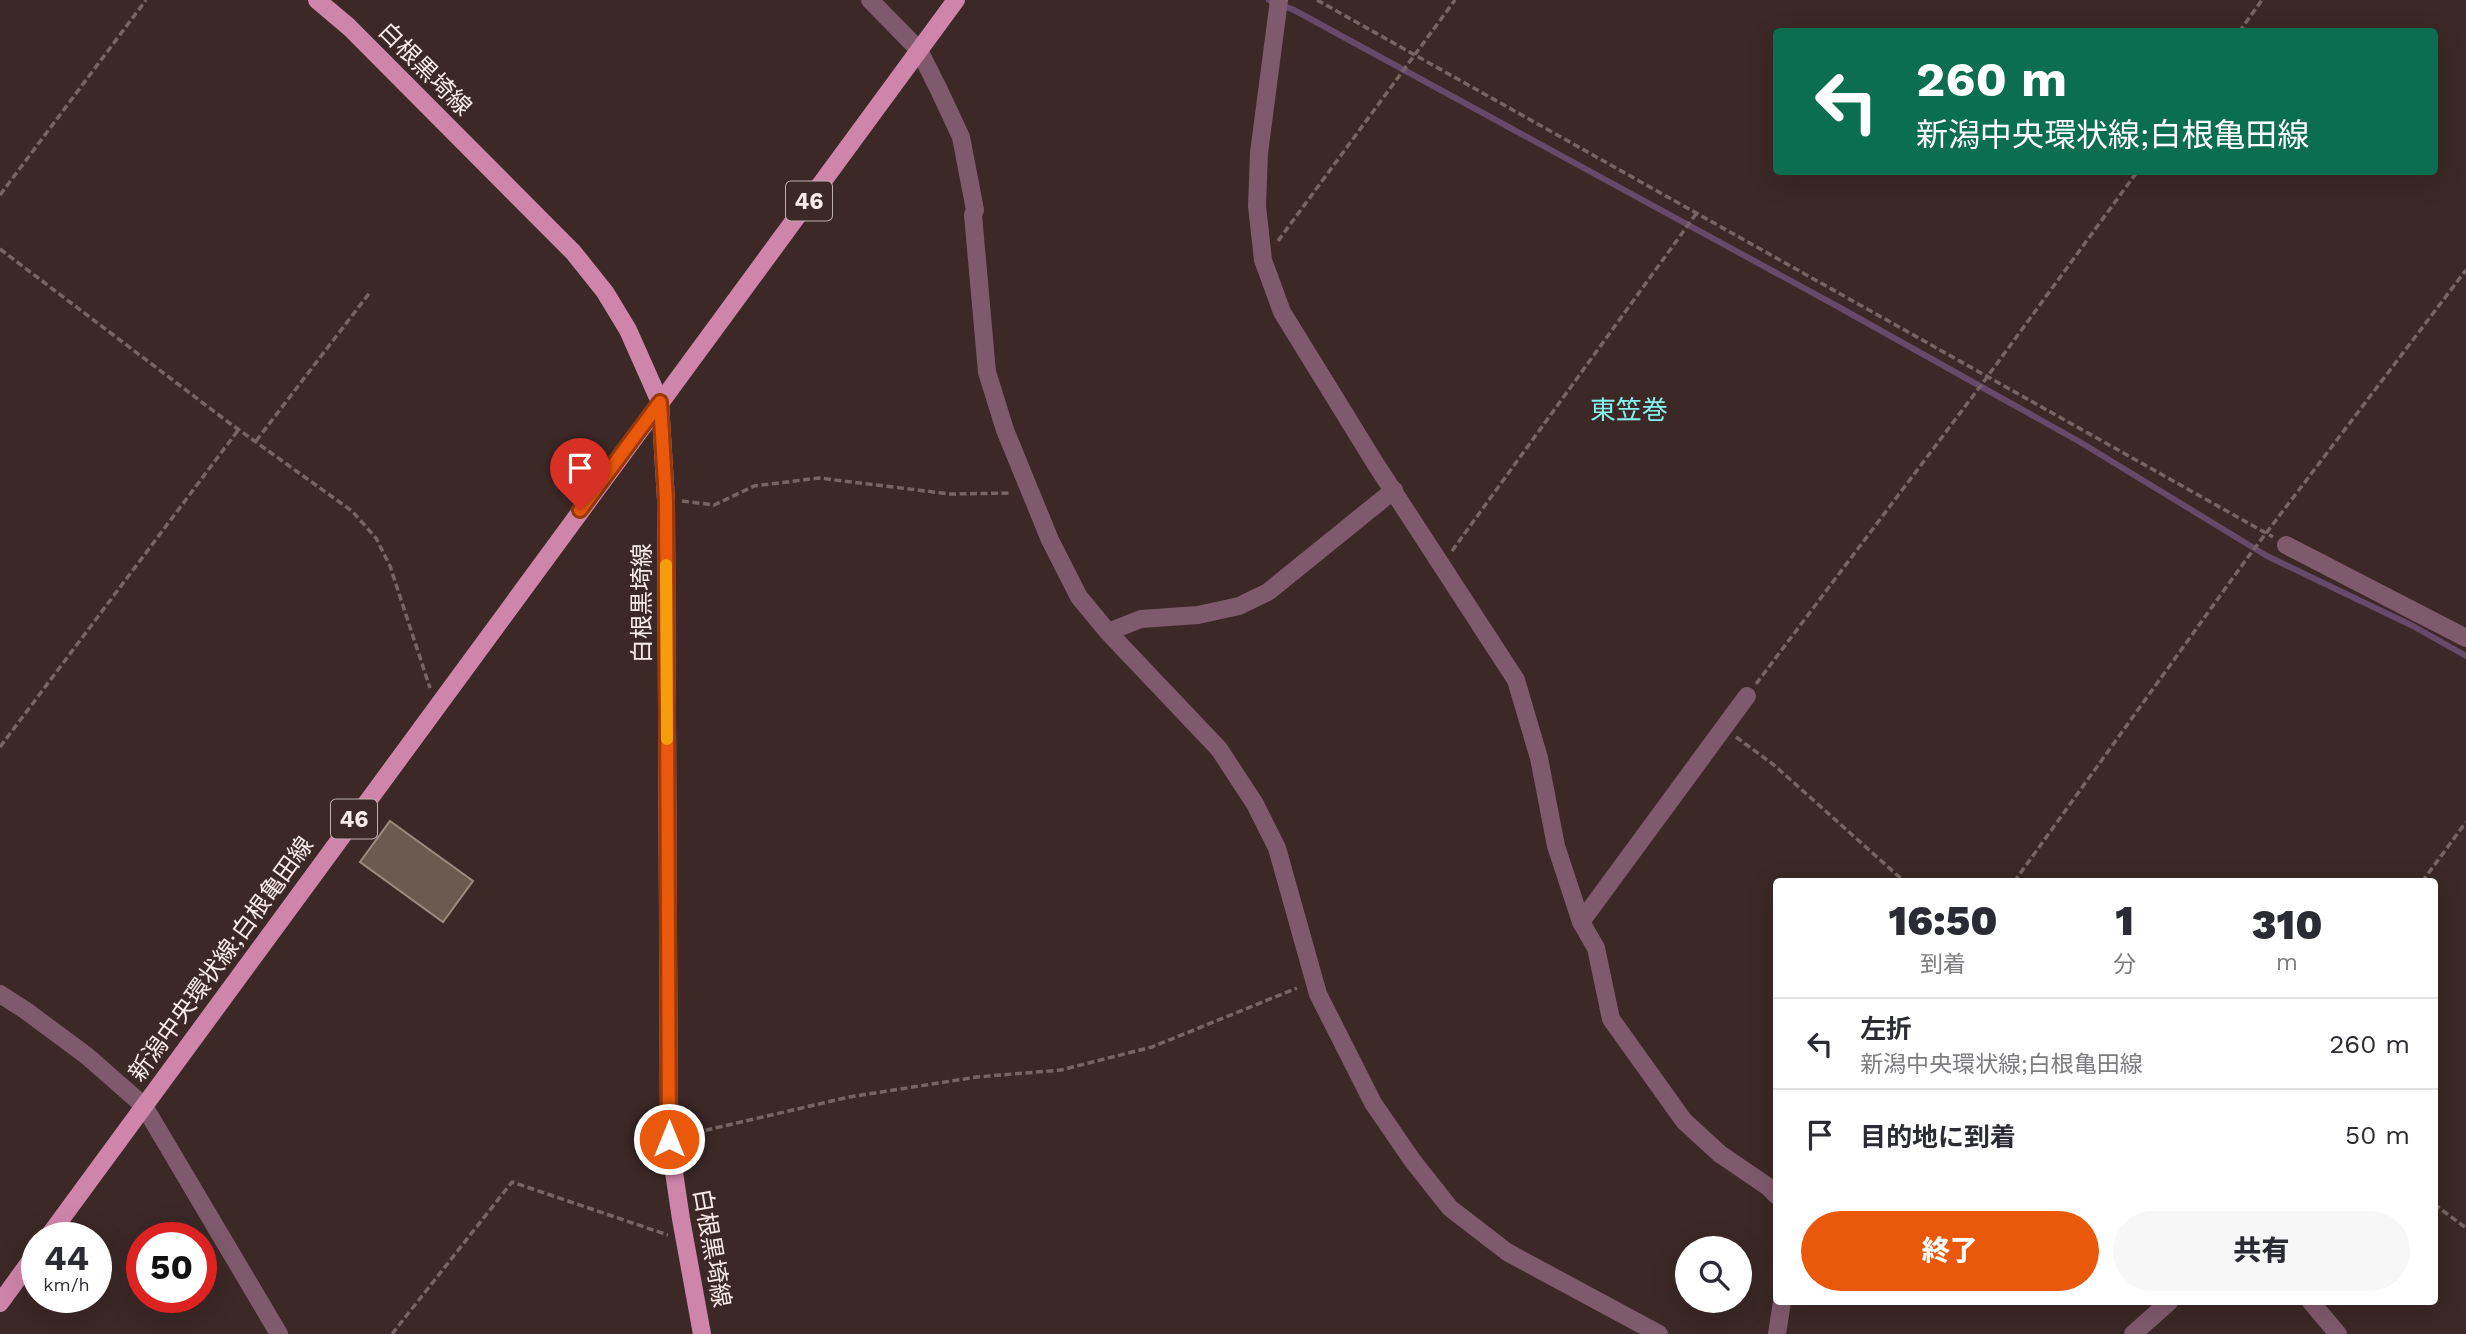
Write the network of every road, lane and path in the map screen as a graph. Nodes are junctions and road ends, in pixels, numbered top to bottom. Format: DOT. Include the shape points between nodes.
graph roads {
  1 [pos="146,0"];
  2 [pos="317,0"];
  3 [pos="870,0"];
  4 [pos="956,0"];
  5 [pos="1279,0"];
  6 [pos="1317,0"];
  7 [pos="1455,0"];
  8 [pos="2262,0"];
  9 [pos="2242,28"];
  10 [pos="919,50"];
  11 [pos="1415,56"];
  12 [pos="2135,175"];
  13 [pos="0,195"];
  14 [pos="1696,214"];
  15 [pos="0,248"];
  16 [pos="1262,260"];
  17 [pos="2466,270"];
  18 [pos="371,290"];
  19 [pos="1988,376"];
  20 [pos="660,402"];
  21 [pos="240,429"];
  22 [pos="256,441"];
  23 [pos="1394,490"];
  24 [pos="1031,492"];
  25 [pos="666,500"];
  26 [pos="2266,533"];
  27 [pos="2286,545"];
  28 [pos="1442,563"];
  29 [pos="1108,632"];
  30 [pos="2466,638"];
  31 [pos="1748,696"];
  32 [pos="437,706"];
  33 [pos="1723,727"];
  34 [pos="0,747"];
  35 [pos="2466,822"];
  36 [pos="1901,878"];
  37 [pos="2017,878"];
  38 [pos="2426,878"];
  39 [pos="1581,922"];
  40 [pos="1315,981"];
  41 [pos="0,994"];
  42 [pos="144,1106"];
  43 [pos="669,1139"];
  44 [pos="1773,1192"];
  45 [pos="2438,1207"];
  46 [pos="59,1222"];
  47 [pos="2466,1228"];
  48 [pos="685,1241"];
  49 [pos="21,1274"];
  50 [pos="0,1303"];
  51 [pos="1782,1305"];
  52 [pos="2166,1305"];
  53 [pos="2314,1305"];
  54 [pos="1652,1333"];
  55 [pos="279,1334"];
  56 [pos="392,1334"];
  57 [pos="702,1334"];
  58 [pos="1777,1334"];
  59 [pos="2133,1334"];
  60 [pos="2338,1334"];
  1 -- 13 [label="path"];
  2 -- 20 [label="main road, 白根黒埼線" via="573,252 628,330"];
  3 -- 10 [label="street"];
  4 -- 10 [label="main road, 新潟中央環状線;白根亀田線 / 46"];
  5 -- 16 [label="street" via="1259,153"];
  6 -- 11 [label="path"];
  7 -- 11 [label="path"];
  8 -- 9 [label="path"];
  10 -- 20 [label="main road, 新潟中央環状線;白根亀田線 / 46"];
  10 -- 24 [label="street" via="961,137 975,210 986,372"];
  11 -- 14 [label="path"];
  11 -- 16 [label="path"];
  12 -- 19 [label="path"];
  14 -- 19 [label="path"];
  14 -- 28 [label="path"];
  15 -- 21 [label="path"];
  16 -- 23 [label="street" via="1282,312"];
  17 -- 26 [label="path"];
  18 -- 22 [label="path"];
  19 -- 26 [label="path"];
  19 -- 31 [label="path"];
  20 -- 25 [label="main road, 白根黒埼線"];
  20 -- 32 [label="main road, 新潟中央環状線;白根亀田線 / 46"];
  21 -- 22 [label="path"];
  21 -- 34 [label="path"];
  22 -- 32 [label="path" via="352,511 376,538 390,566"];
  23 -- 28 [label="street"];
  23 -- 29 [label="street" via="1268,592 1239,606 1198,615 1141,619"];
  24 -- 25 [label="path" via="950,494 818,478 754,486 714,505"];
  24 -- 29 [label="street" via="1079,597"];
  25 -- 43 [label="main road, 白根黒埼線"];
  26 -- 27 [label="path"];
  26 -- 37 [label="path"];
  27 -- 30 [label="street"];
  28 -- 39 [label="street" via="1516,680 1539,758 1556,846"];
  29 -- 40 [label="street" via="1219,749 1255,804 1277,849"];
  31 -- 33 [label="street"];
  32 -- 42 [label="main road, 新潟中央環状線;白根亀田線 / 46"];
  33 -- 36 [label="path" via="1774,765"];
  33 -- 39 [label="street"];
  35 -- 38 [label="path"];
  39 -- 44 [label="street" via="1596,948 1611,1019 1664,1095 1720,1154"];
  40 -- 43 [label="path" via="1152,1047 1061,1070 977,1077 849,1097"];
  40 -- 54 [label="street" via="1373,1103 1450,1208 1507,1252"];
  41 -- 42 [label="street" via="87,1056"];
  42 -- 46 [label="main road, 新潟中央環状線;白根亀田線 / 46"];
  42 -- 55 [label="street"];
  43 -- 48 [label="main road, 白根黒埼線"];
  45 -- 47 [label="path"];
  48 -- 56 [label="path" via="512,1182"];
  48 -- 57 [label="main road, 白根黒埼線"];
  49 -- 50 [label="main road"];
  51 -- 58 [label="street"];
  52 -- 59 [label="street"];
  53 -- 60 [label="street"];
}
